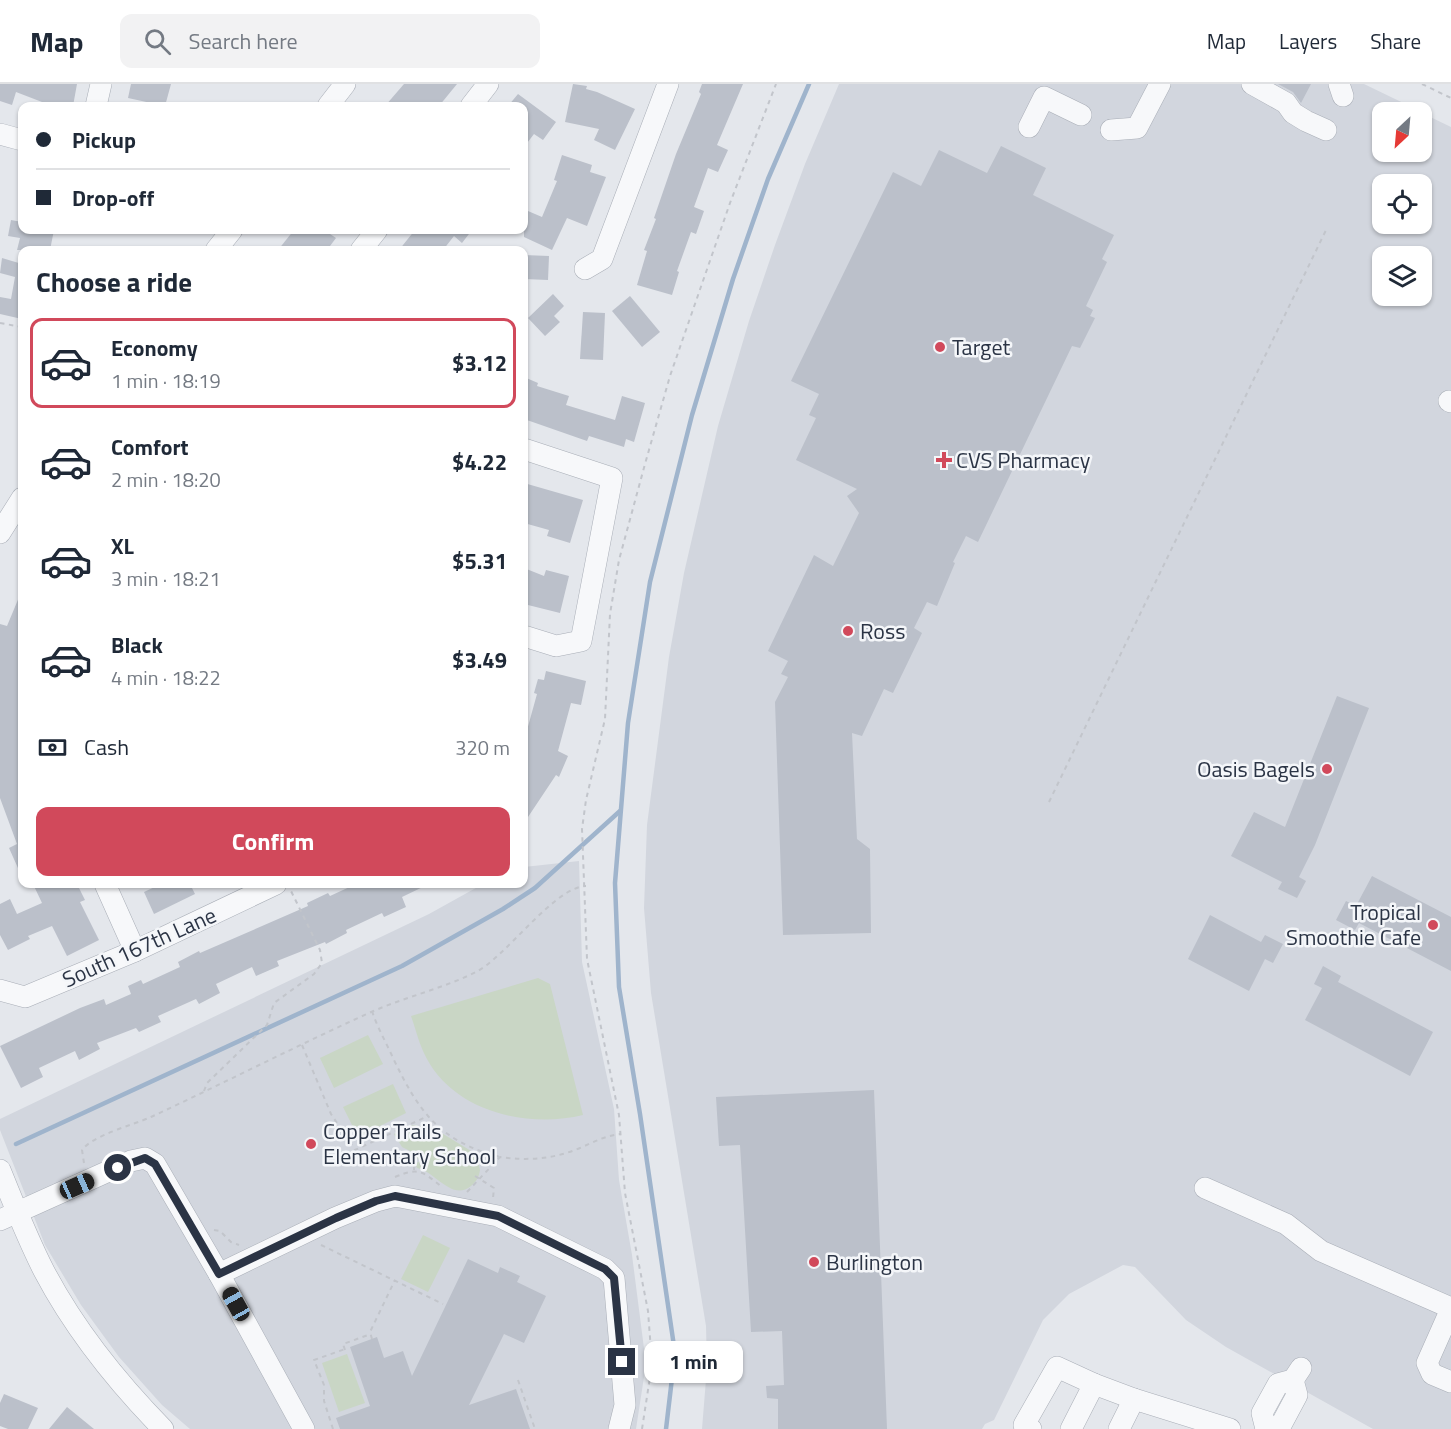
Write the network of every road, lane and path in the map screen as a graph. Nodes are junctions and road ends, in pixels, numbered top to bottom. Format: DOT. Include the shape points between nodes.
graph roads {
  1 [pos="101,84"];
  2 [pos="345,84"];
  3 [pos="488,84"];
  4 [pos="776,84"];
  5 [pos="1160,84"];
  6 [pos="1252,84"];
  7 [pos="1422,84"];
  8 [pos="661,86"];
  9 [pos="1047,91"];
  10 [pos="1451,98"];
  11 [pos="97,102"];
  12 [pos="331,102"];
  13 [pos="474,102"];
  14 [pos="1081,115"];
  15 [pos="1029,127"];
  16 [pos="1111,130"];
  17 [pos="1326,130"];
  18 [pos="0,135"];
  19 [pos="18,139"];
  20 [pos="1327,228"];
  21 [pos="229,234"];
  22 [pos="374,234"];
  23 [pos="219,246"];
  24 [pos="364,246"];
  25 [pos="585,270"];
  26 [pos="0,323"];
  27 [pos="18,326"];
  28 [pos="528,450"];
  29 [pos="18,504"];
  30 [pos="0,533"];
  31 [pos="528,637"];
  32 [pos="1049,802"];
  33 [pos="586,886"];
  34 [pos="107,888"];
  35 [pos="268,888"];
  36 [pos="289,888"];
  37 [pos="135,951"];
  38 [pos="0,990"];
  39 [pos="372,1011"];
  40 [pos="302,1044"];
  41 [pos="204,1091"];
  42 [pos="428,1116"];
  43 [pos="500,1157"];
  44 [pos="84,1164"];
  45 [pos="421,1164"];
  46 [pos="0,1170"];
  47 [pos="414,1170"];
  48 [pos="475,1176"];
  49 [pos="1205,1188"];
  50 [pos="486,1214"];
  51 [pos="8,1216"];
  52 [pos="219,1274"];
  53 [pos="395,1280"];
  54 [pos="1451,1308"];
  55 [pos="371,1334"];
  56 [pos="372,1339"];
  57 [pos="1297,1374"];
  58 [pos="518,1380"];
  59 [pos="1451,1382"];
  60 [pos="1094,1384"];
  61 [pos="1134,1399"];
  62 [pos="163,1429"];
  63 [pos="304,1429"];
  64 [pos="333,1429"];
  65 [pos="535,1429"];
  66 [pos="619,1429"];
  67 [pos="642,1429"];
  68 [pos="1031,1429"];
  69 [pos="1071,1429"];
  70 [pos="1119,1429"];
  71 [pos="1230,1429"];
  72 [pos="1266,1429"];
  1 -- 11 [label="street"];
  2 -- 12 [label="street"];
  3 -- 13 [label="street"];
  4 -- 33 [label="path" via="670,376 620,560 610,614 605,719 582,829"];
  5 -- 16 [label="street" via="1137,128"];
  6 -- 17 [label="street"];
  7 -- 10 [label="path"];
  8 -- 25 [label="street" via="602,259"];
  9 -- 14 [label="street"];
  9 -- 15 [label="street"];
  18 -- 19 [label="street"];
  20 -- 32 [label="path"];
  21 -- 23 [label="street"];
  22 -- 24 [label="street"];
  26 -- 27 [label="path"];
  28 -- 31 [label="street" via="612,478 581,641 556,646"];
  29 -- 30 [label="street"];
  33 -- 39 [label="path" via="578,887 548,908 475,972"];
  33 -- 67 [label="path" via="587,959 619,1115 625,1193 648,1311 652,1364"];
  34 -- 37 [label="street"];
  35 -- 37 [label="street, South 167th Lane"];
  36 -- 41 [label="path" via="320,950 322,963 314,974 274,1003 267,1025 207,1083"];
  37 -- 38 [label="street, South 167th Lane" via="25,997"];
  39 -- 40 [label="path"];
  39 -- 42 [label="path" via="411,1095"];
  40 -- 41 [label="path"];
  40 -- 42 [label="path" via="331,1113 355,1150"];
  41 -- 44 [label="path" via="86,1145 82,1150"];
  42 -- 43 [label="path" via="457,1141"];
  45 -- 47 [label="path"];
  46 -- 51 [label="street"];
  48 -- 50 [label="path" via="494,1188"];
  49 -- 54 [label="street" via="1286,1224 1321,1251"];
  50 -- 52 [label="street" via="395,1196 386,1198"];
  50 -- 66 [label="street" via="498,1216 605,1269 614,1278 625,1406"];
  51 -- 52 [label="street" via="145,1158 160,1171"];
  51 -- 62 [label="street" via="68,1311 126,1390"];
  52 -- 63 [label="street"];
  53 -- 55 [label="path"];
  54 -- 59 [label="street" via="1427,1364 1432,1374"];
  55 -- 56 [label="path"];
  55 -- 64 [label="path" via="343,1344 345,1350 314,1360 324,1385 324,1401"];
  57 -- 72 [label="street" via="1298,1395 1281,1425"];
  58 -- 65 [label="path"];
  60 -- 61 [label="street"];
  60 -- 68 [label="street" via="1056,1367 1024,1425"];
  60 -- 69 [label="street"];
  61 -- 70 [label="street"];
  61 -- 71 [label="street"];
}
